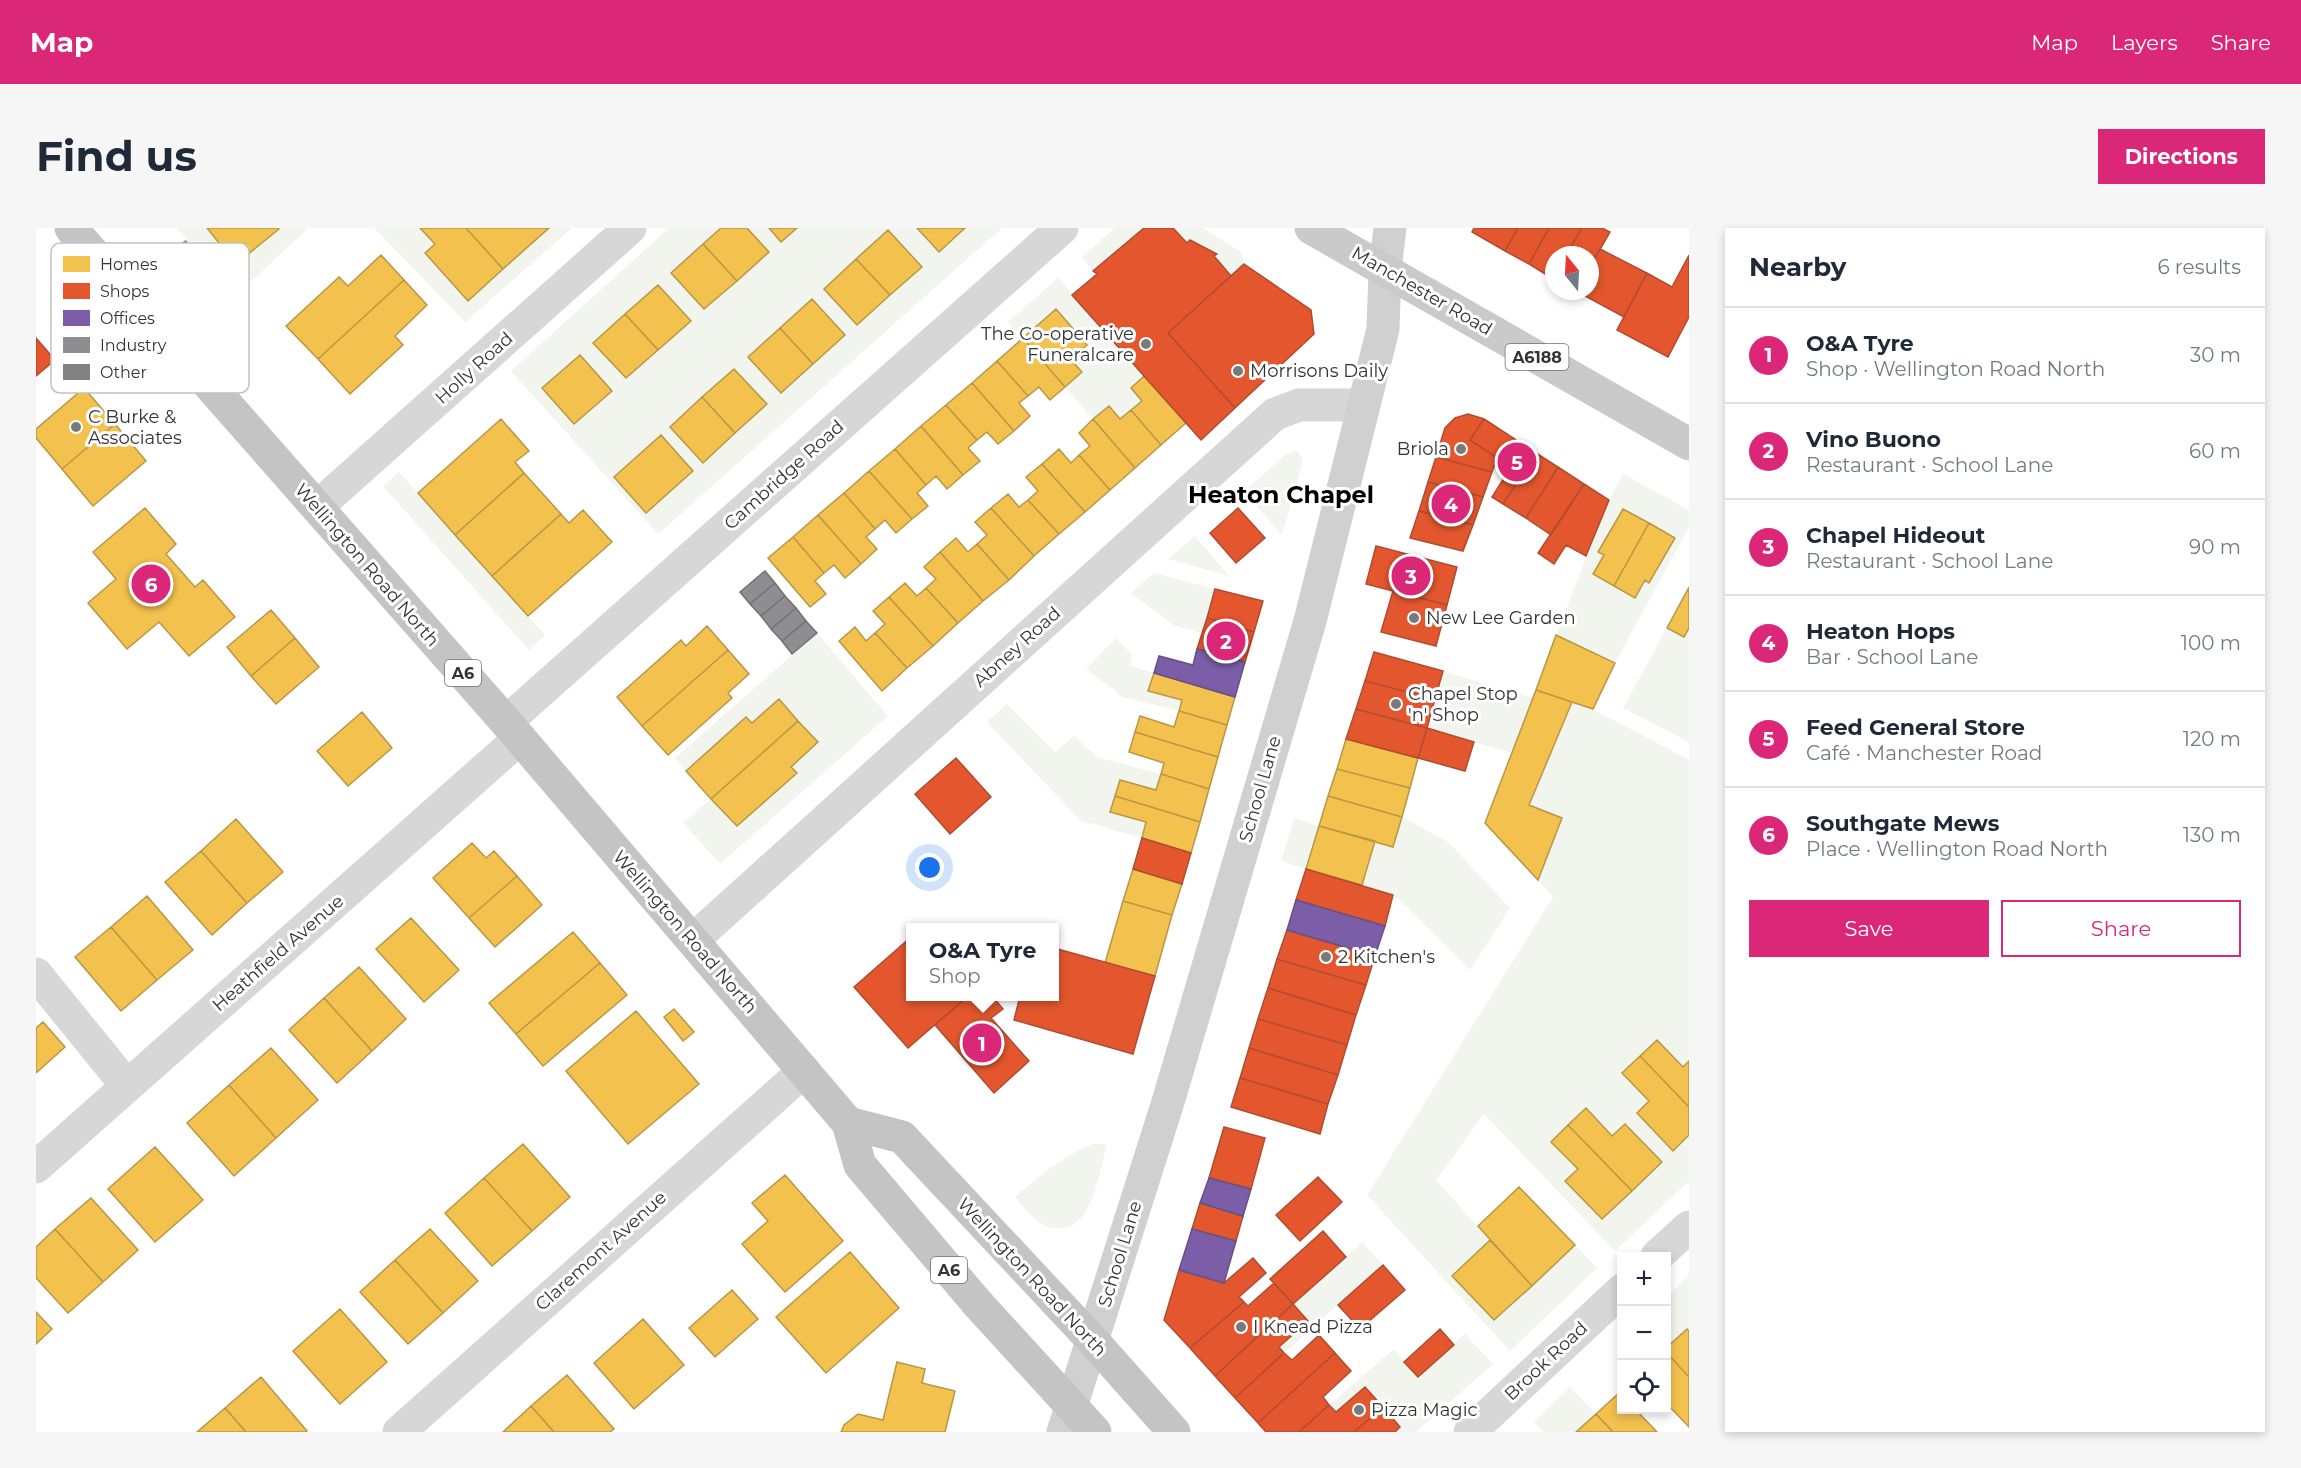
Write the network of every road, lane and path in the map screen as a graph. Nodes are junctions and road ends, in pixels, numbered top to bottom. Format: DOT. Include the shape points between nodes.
graph roads {
  1 [pos="71,228"];
  2 [pos="630,228"];
  3 [pos="1062,228"];
  4 [pos="1311,228"];
  5 [pos="1390,228"];
  6 [pos="84,243"];
  7 [pos="1385,270"];
  8 [pos="216,393"];
  9 [pos="1363,405"];
  10 [pos="1689,444"];
  11 [pos="317,507"];
  12 [pos="513,730"];
  13 [pos="693,940"];
  14 [pos="36,974"];
  15 [pos="804,1071"];
  16 [pos="127,1086"];
  17 [pos="848,1123"];
  18 [pos="36,1167"];
  19 [pos="1689,1227"];
  20 [pos="1662,1252"];
  21 [pos="1617,1295"];
  22 [pos="1094,1342"];
  23 [pos="1067,1419"];
  24 [pos="399,1432"];
  25 [pos="1095,1432"];
  26 [pos="1174,1432"];
  27 [pos="1470,1432"];
  1 -- 6 [label="highway, Wellington Road North / A6"];
  2 -- 11 [label="street, Holly Road"];
  3 -- 12 [label="street, Cambridge Road"];
  4 -- 7 [label="main road, Manchester Road / A6188"];
  5 -- 7 [label="main road, School Lane"];
  7 -- 9 [label="main road, School Lane" via="1383,329"];
  7 -- 10 [label="main road, Manchester Road / A6188"];
  8 -- 11 [label="highway, Wellington Road North / A6"];
  9 -- 13 [label="street, Abney Road" via="1299,405 1275,414"];
  9 -- 22 [label="main road, School Lane" via="1308,626"];
  11 -- 12 [label="highway, Wellington Road North / A6"];
  12 -- 13 [label="highway, Wellington Road North / A6"];
  12 -- 16 [label="street, Heathfield Avenue"];
  13 -- 15 [label="highway, Wellington Road North / A6"];
  14 -- 16 [label="street"];
  15 -- 17 [label="highway, Wellington Road North / A6"];
  15 -- 24 [label="street, Claremont Avenue"];
  16 -- 18 [label="street, Heathfield Avenue"];
  17 -- 22 [label="highway, Wellington Road North" via="902,1137"];
  17 -- 23 [label="highway, Wellington Road North / A6" via="860,1165 978,1304"];
  19 -- 20 [label="street"];
  21 -- 27 [label="street, Brook Road"];
  22 -- 23 [label="main road, School Lane"];
  22 -- 26 [label="highway, Wellington Road North"];
  23 -- 25 [label="highway, Wellington Road North / A6"];
}
